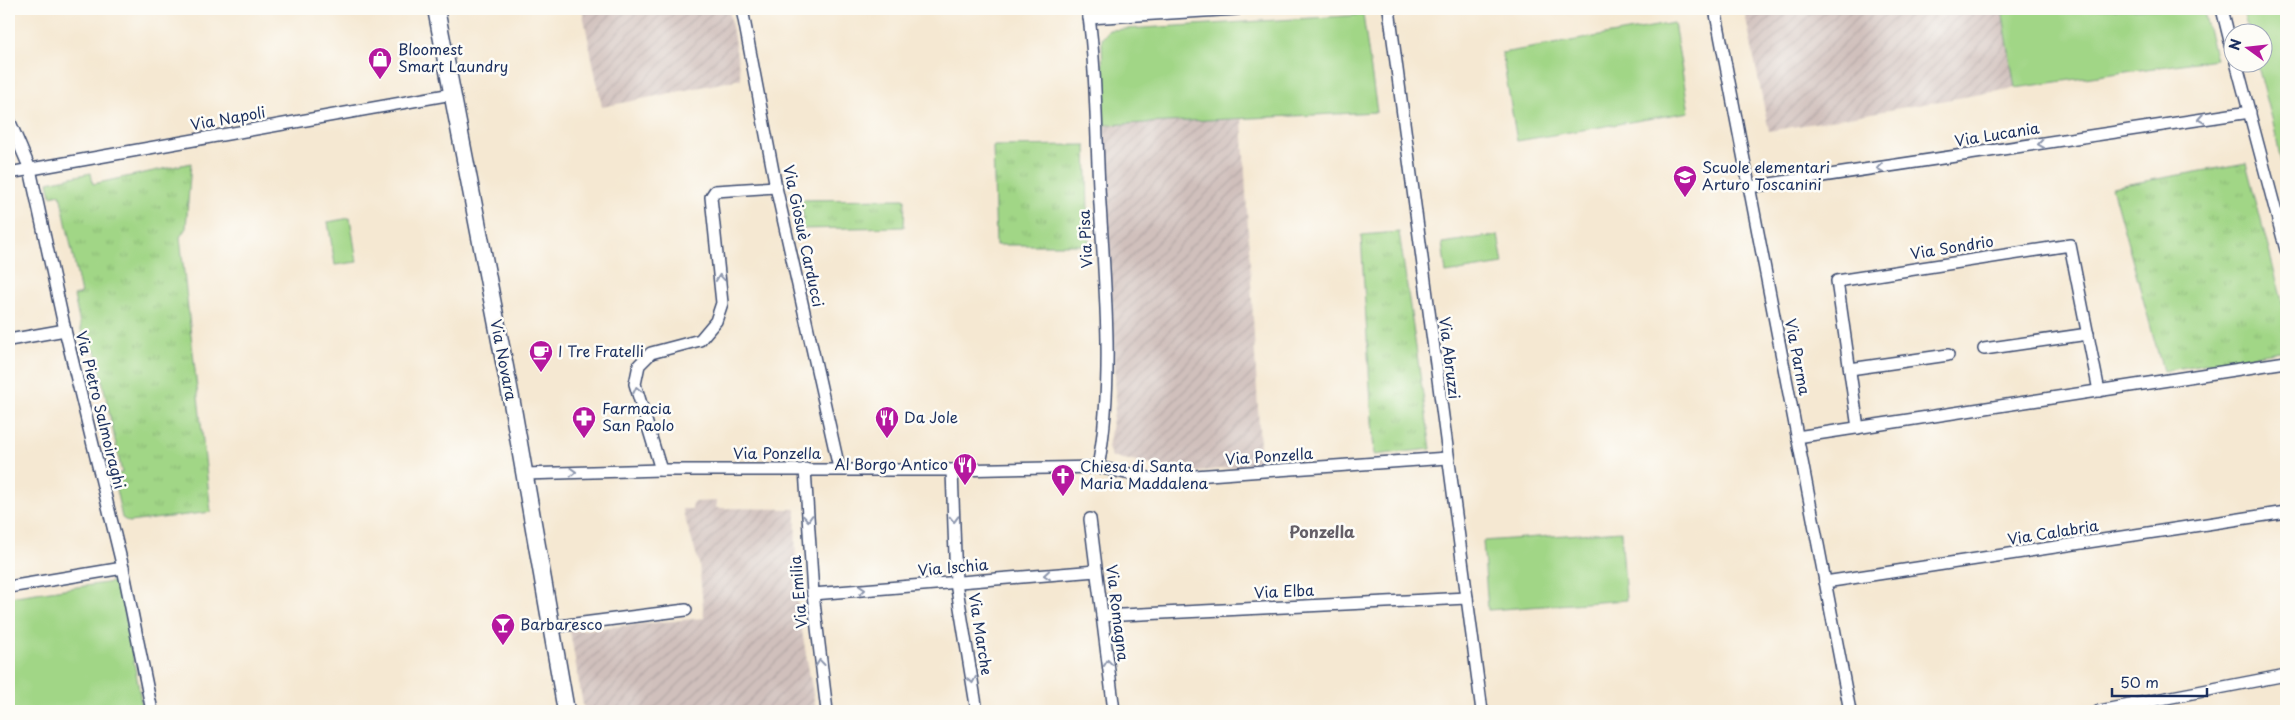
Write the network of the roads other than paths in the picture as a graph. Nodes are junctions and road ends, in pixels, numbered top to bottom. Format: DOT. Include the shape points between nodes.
graph roads {
  1 [pos="436,9"];
  2 [pos="742,9"];
  3 [pos="1236,9"];
  4 [pos="1389,9"];
  5 [pos="1715,9"];
  6 [pos="2222,9"];
  7 [pos="1089,13"];
  8 [pos="2225,22"];
  9 [pos="2239,72"];
  10 [pos="452,94"];
  11 [pos="2250,112"];
  12 [pos="9,120"];
  13 [pos="30,169"];
  14 [pos="9,173"];
  15 [pos="776,187"];
  16 [pos="1749,188"];
  17 [pos="2286,250"];
  18 [pos="65,330"];
  19 [pos="2088,334"];
  20 [pos="9,340"];
  21 [pos="1984,349"];
  22 [pos="1948,355"];
  23 [pos="2286,362"];
  24 [pos="1850,369"];
  25 [pos="2099,391"];
  26 [pos="1858,428"];
  27 [pos="1797,437"];
  28 [pos="1447,458"];
  29 [pos="1098,467"];
  30 [pos="839,468"];
  31 [pos="805,469"];
  32 [pos="661,470"];
  33 [pos="952,470"];
  34 [pos="524,474"];
  35 [pos="2286,512"];
  36 [pos="1090,519"];
  37 [pos="123,568"];
  38 [pos="1096,571"];
  39 [pos="1825,582"];
  40 [pos="956,583"];
  41 [pos="9,587"];
  42 [pos="813,594"];
  43 [pos="1468,598"];
  44 [pos="686,610"];
  45 [pos="1102,616"];
  46 [pos="551,627"];
  47 [pos="2286,675"];
  48 [pos="152,711"];
  49 [pos="566,711"];
  50 [pos="827,711"];
  51 [pos="977,711"];
  52 [pos="1114,711"];
  53 [pos="1482,711"];
  54 [pos="1850,711"];
  55 [pos="2099,711"];
  1 -- 10 [label="street, Via Novara"];
  2 -- 15 [label="street, Via Giosuè Carducci"];
  3 -- 7 [label="street"];
  4 -- 28 [label="street, Via Abruzzi"];
  5 -- 16 [label="street, Via Parma"];
  6 -- 8 [label="street"];
  7 -- 29 [label="street, Via Pisa" via="1107,379"];
  9 -- 11 [label="street"];
  10 -- 13 [label="street, Via Napoli"];
  10 -- 34 [label="street, Via Novara"];
  11 -- 16 [label="street, Via Lucania, one-way"];
  11 -- 17 [label="street"];
  12 -- 13 [label="street, Via Pietro Salmoiraghi"];
  13 -- 14 [label="street, Via Napoli"];
  13 -- 18 [label="street, Via Pietro Salmoiraghi"];
  15 -- 30 [label="street, Via Giosuè Carducci"];
  32 -- 15 [label="street, one-way" via="634,384 639,365 651,353 700,340 716,321 722,303 711,197 715,191"];
  16 -- 27 [label="street, Via Parma"];
  18 -- 20 [label="street"];
  18 -- 37 [label="street, Via Pietro Salmoiraghi"];
  19 -- 21 [label="street"];
  19 -- 24 [label="street, Via Sondrio" via="2070,245 1837,281"];
  19 -- 25 [label="street, Via Sondrio"];
  22 -- 24 [label="street"];
  23 -- 25 [label="street"];
  24 -- 26 [label="street, Via Sondrio"];
  25 -- 26 [label="street"];
  26 -- 27 [label="street"];
  27 -- 39 [label="street, Via Parma"];
  28 -- 29 [label="street, Via Ponzella" via="1153,479"];
  28 -- 43 [label="street, Via Abruzzi"];
  29 -- 33 [label="street, Via Ponzella"];
  30 -- 31 [label="street, Via Ponzella"];
  30 -- 33 [label="street, Via Ponzella"];
  31 -- 32 [label="street, Via Ponzella"];
  31 -- 42 [label="street, Via Emilia, one-way"];
  34 -- 32 [label="street, Via Ponzella, one-way"];
  33 -- 40 [label="street, Via Marche, one-way"];
  34 -- 46 [label="street, Via Novara"];
  35 -- 39 [label="street, Via Calabria"];
  36 -- 38 [label="street, Via Romagna"];
  37 -- 41 [label="street"];
  37 -- 48 [label="street, Via Pietro Salmoiraghi"];
  38 -- 40 [label="street, Via Ischia, one-way"];
  38 -- 45 [label="street, Via Romagna"];
  39 -- 54 [label="street, Via Parma"];
  42 -- 40 [label="street, Via Ischia, one-way"];
  40 -- 51 [label="street, Via Marche, one-way"];
  50 -- 42 [label="street, Via Emilia, one-way"];
  43 -- 45 [label="street, Via Elba"];
  43 -- 53 [label="street, Via Abruzzi"];
  44 -- 46 [label="street"];
  52 -- 45 [label="street, Via Romagna, one-way"];
  46 -- 49 [label="street, Via Novara"];
  47 -- 55 [label="street"];
}
